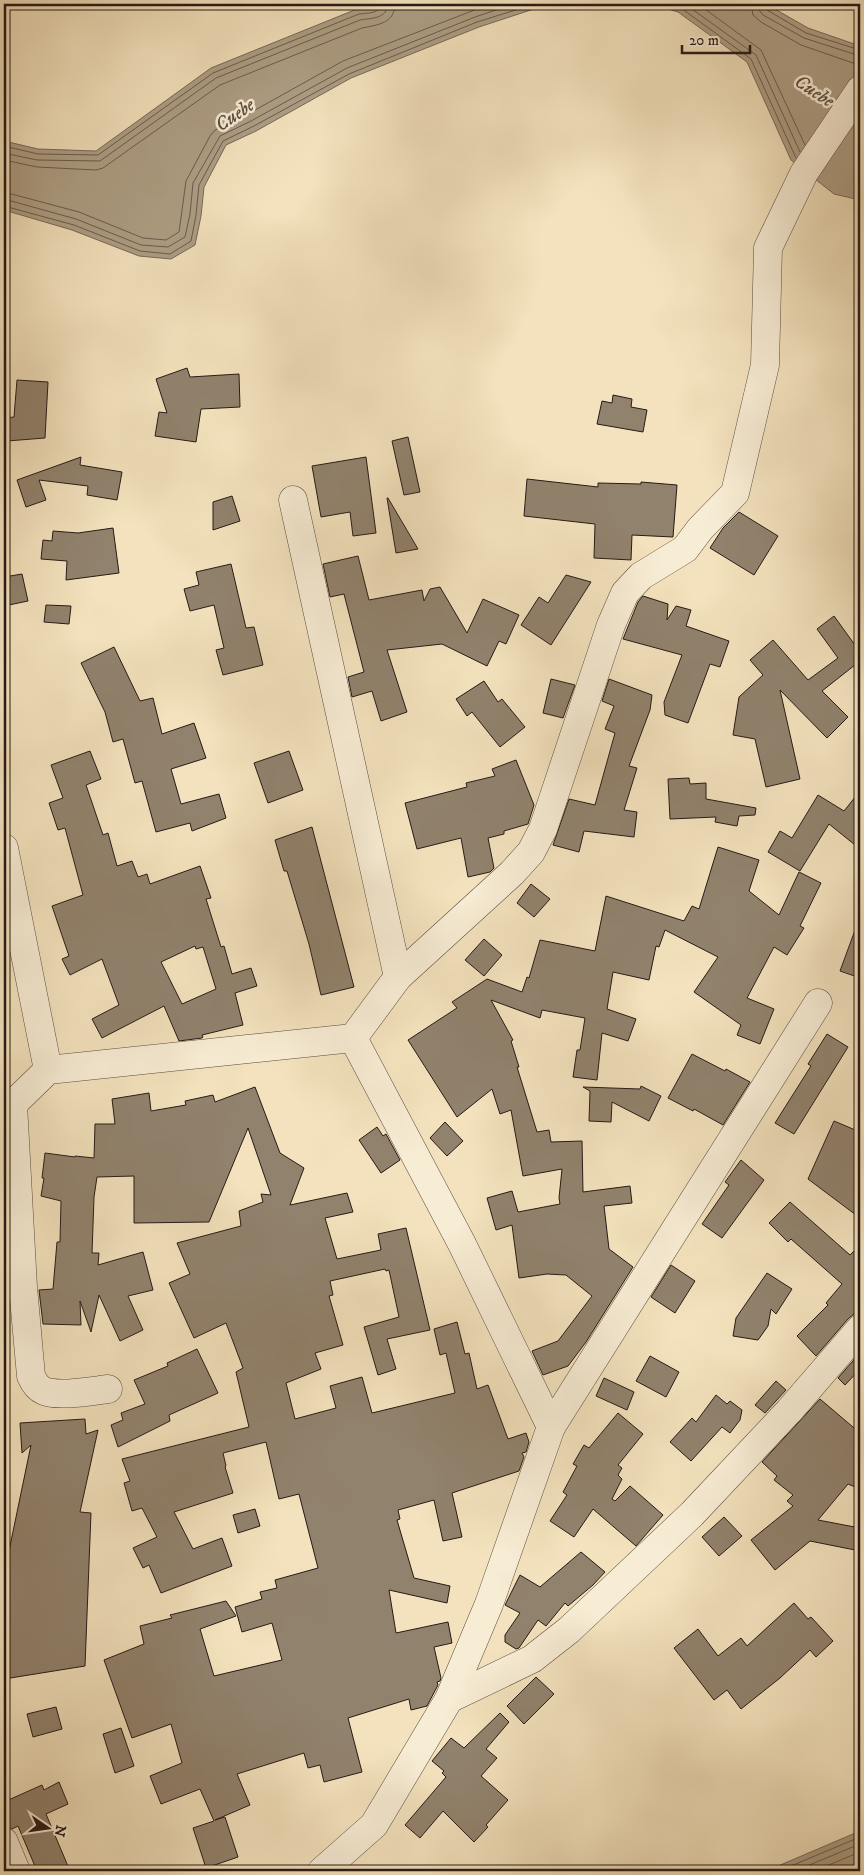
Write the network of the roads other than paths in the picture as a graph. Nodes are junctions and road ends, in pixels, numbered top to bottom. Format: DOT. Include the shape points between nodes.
graph roads {
  1 [pos="860,90"];
  2 [pos="293,500"];
  3 [pos="4,848"];
  4 [pos="398,977"];
  5 [pos="818,1003"];
  6 [pos="354,1038"];
  7 [pos="48,1070"];
  8 [pos="8,1106"];
  9 [pos="860,1329"];
  10 [pos="108,1389"];
  11 [pos="551,1427"];
  12 [pos="449,1700"];
  13 [pos="4,1842"];
  14 [pos="16,1871"];
  15 [pos="322,1871"];
  1 -- 4 [label="street" via="804,173 768,248 765,365 735,494 685,548 640,576 625,593 611,624 543,829 531,852"];
  2 -- 4 [label="street"];
  3 -- 7 [label="street"];
  4 -- 6 [label="street"];
  5 -- 11 [label="street"];
  6 -- 7 [label="street"];
  6 -- 11 [label="street" via="462,1244"];
  7 -- 8 [label="street"];
  8 -- 10 [label="street" via="31,1376 36,1385 56,1393"];
  9 -- 12 [label="street" via="789,1411 692,1514 569,1630 532,1659"];
  11 -- 12 [label="street" via="489,1604"];
  12 -- 15 [label="street" via="374,1825"];
  13 -- 14 [label="street"];
}
